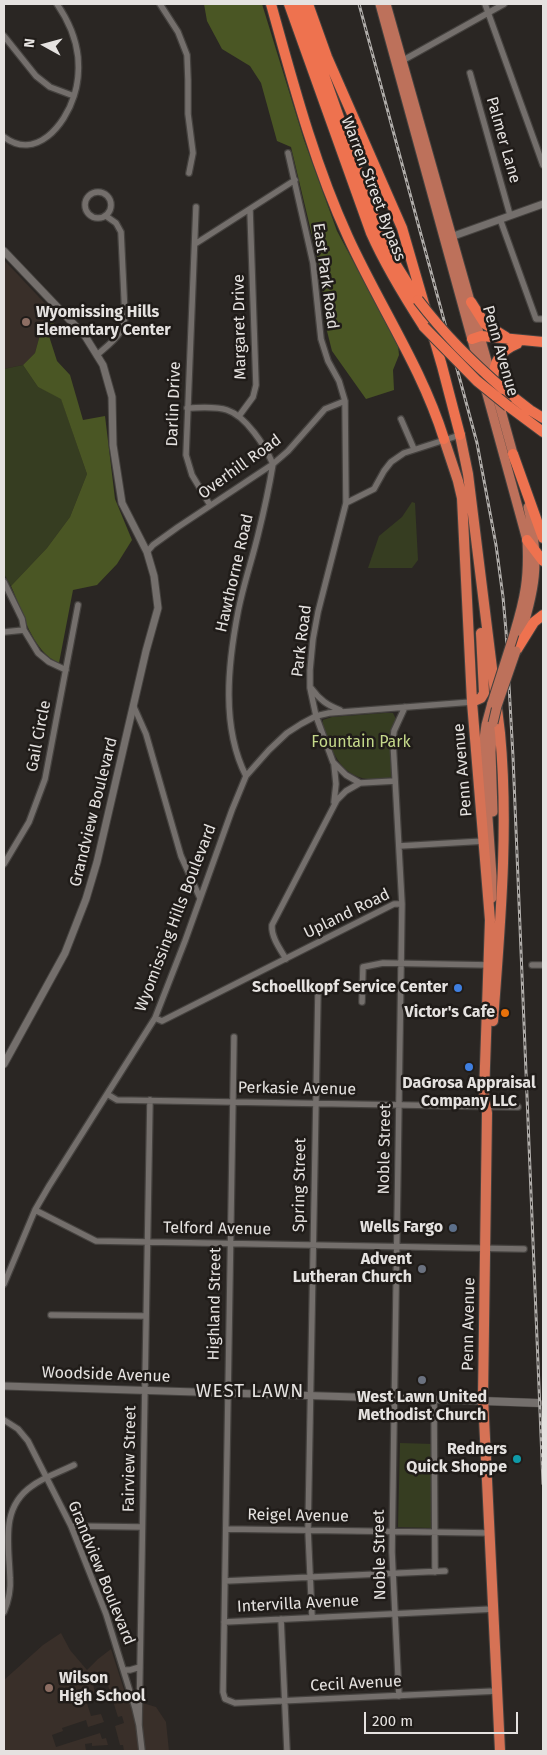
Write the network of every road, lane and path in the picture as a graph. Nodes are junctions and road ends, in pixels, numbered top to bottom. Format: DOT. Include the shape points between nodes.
graph roads {
  1 [pos="57,4"];
  2 [pos="160,4"];
  3 [pos="271,4"];
  4 [pos="289,4"];
  5 [pos="299,4"];
  6 [pos="308,4"];
  7 [pos="380,4"];
  8 [pos="386,4"];
  9 [pos="485,4"];
  10 [pos="504,4"];
  11 [pos="488,12"];
  12 [pos="4,36"];
  13 [pos="399,62"];
  14 [pos="470,73"];
  15 [pos="74,96"];
  16 [pos="4,137"];
  17 [pos="288,153"];
  18 [pos="543,165"];
  19 [pos="190,173"];
  20 [pos="294,180"];
  21 [pos="543,204"];
  22 [pos="196,208"];
  23 [pos="250,210"];
  24 [pos="510,215"];
  25 [pos="106,216"];
  26 [pos="500,219"];
  27 [pos="447,238"];
  28 [pos="195,244"];
  29 [pos="4,251"];
  30 [pos="471,302"];
  31 [pos="540,319"];
  32 [pos="478,339"];
  33 [pos="513,342"];
  34 [pos="543,342"];
  35 [pos="543,347"];
  36 [pos="97,355"];
  37 [pos="493,380"];
  38 [pos="504,390"];
  39 [pos="345,401"];
  40 [pos="508,406"];
  41 [pos="187,408"];
  42 [pos="543,411"];
  43 [pos="239,416"];
  44 [pos="543,418"];
  45 [pos="401,419"];
  46 [pos="543,428"];
  47 [pos="543,432"];
  48 [pos="460,435"];
  49 [pos="444,439"];
  50 [pos="414,449"];
  51 [pos="513,454"];
  52 [pos="272,464"];
  53 [pos="346,502"];
  54 [pos="210,505"];
  55 [pos="543,538"];
  56 [pos="527,540"];
  57 [pos="536,551"];
  58 [pos="147,552"];
  59 [pos="543,561"];
  60 [pos="480,569"];
  61 [pos="4,582"];
  62 [pos="78,605"];
  63 [pos="543,615"];
  64 [pos="24,630"];
  65 [pos="4,632"];
  66 [pos="516,651"];
  67 [pos="66,670"];
  68 [pos="310,688"];
  69 [pos="472,702"];
  70 [pos="134,707"];
  71 [pos="405,707"];
  72 [pos="342,711"];
  73 [pos="316,716"];
  74 [pos="333,762"];
  75 [pos="246,776"];
  76 [pos="395,781"];
  77 [pos="360,783"];
  78 [pos="334,806"];
  79 [pos="484,841"];
  80 [pos="400,846"];
  81 [pos="4,864"];
  82 [pos="200,898"];
  83 [pos="402,904"];
  84 [pos="495,921"];
  85 [pos="286,959"];
  86 [pos="401,963"];
  87 [pos="493,965"];
  88 [pos="532,965"];
  89 [pos="543,965"];
  90 [pos="318,992"];
  91 [pos="362,1002"];
  92 [pos="155,1018"];
  93 [pos="234,1037"];
  94 [pos="4,1064"];
  95 [pos="106,1094"];
  96 [pos="150,1100"];
  97 [pos="232,1102"];
  98 [pos="316,1103"];
  99 [pos="400,1105"];
  100 [pos="487,1106"];
  101 [pos="518,1107"];
  102 [pos="36,1210"];
  103 [pos="147,1242"];
  104 [pos="230,1243"];
  105 [pos="313,1245"];
  106 [pos="396,1247"];
  107 [pos="485,1248"];
  108 [pos="524,1249"];
  109 [pos="4,1284"];
  110 [pos="51,1315"];
  111 [pos="146,1316"];
  112 [pos="4,1386"];
  113 [pos="145,1390"];
  114 [pos="228,1393"];
  115 [pos="311,1396"];
  116 [pos="394,1399"];
  117 [pos="434,1400"];
  118 [pos="483,1402"];
  119 [pos="538,1403"];
  120 [pos="4,1420"];
  121 [pos="74,1465"];
  122 [pos="46,1478"];
  123 [pos="71,1526"];
  124 [pos="142,1527"];
  125 [pos="226,1529"];
  126 [pos="308,1530"];
  127 [pos="392,1532"];
  128 [pos="434,1533"];
  129 [pos="490,1533"];
  130 [pos="445,1571"];
  131 [pos="435,1572"];
  132 [pos="393,1574"];
  133 [pos="310,1578"];
  134 [pos="7,1579"];
  135 [pos="225,1581"];
  136 [pos="494,1608"];
  137 [pos="4,1612"];
  138 [pos="394,1614"];
  139 [pos="312,1617"];
  140 [pos="281,1619"];
  141 [pos="224,1622"];
  142 [pos="140,1667"];
  143 [pos="124,1670"];
  144 [pos="497,1691"];
  145 [pos="223,1692"];
  146 [pos="399,1696"];
  147 [pos="285,1701"];
  148 [pos="139,1725"];
  149 [pos="142,1751"];
  150 [pos="287,1751"];
  151 [pos="500,1751"];
  1 -- 15 [label="street" via="76,44 78,73"];
  2 -- 19 [label="street" via="181,36 187,55 188,114 193,153"];
  3 -- 49 [label="highway" via="293,84 337,213 428,397"];
  4 -- 40 [label="highway, Warren Street Bypass, bridge" via="371,233 396,285 424,327 477,381"];
  5 -- 38 [label="highway, Warren Street Bypass, bridge" via="379,231 397,266 418,300 448,337"];
  6 -- 48 [label="highway" via="327,57 402,228"];
  7 -- 13 [label="main road, Penn Avenue"];
  8 -- 13 [label="main road, Penn Avenue"];
  9 -- 11 [label="street"];
  10 -- 11 [label="street"];
  11 -- 13 [label="street"];
  11 -- 18 [label="street"];
  12 -- 15 [label="street" via="36,76 50,87"];
  13 -- 27 [label="main road, Penn Avenue"];
  14 -- 24 [label="street, Palmer Lane"];
  15 -- 16 [label="street" via="61,122 42,141 22,144"];
  17 -- 20 [label="street, East Park Road"];
  20 -- 23 [label="street"];
  20 -- 39 [label="street, East Park Road" via="313,263 321,339"];
  21 -- 24 [label="street"];
  22 -- 28 [label="street, Darlin Drive"];
  23 -- 28 [label="street"];
  23 -- 43 [label="street, Margaret Drive" via="256,385"];
  24 -- 26 [label="street"];
  25 -- 25 [label="street" via="111,208 109,198 98,192 88,195 84,202 88,215 96,218"];
  25 -- 36 [label="street" via="116,223 121,232 125,321 120,335"];
  26 -- 27 [label="street"];
  26 -- 31 [label="street"];
  27 -- 30 [label="main road, Penn Avenue"];
  27 -- 32 [label="main road, Penn Avenue"];
  28 -- 41 [label="street, Darlin Drive"];
  29 -- 36 [label="street, Grandview Boulevard" via="85,336"];
  30 -- 32 [label="main road, Penn Avenue"];
  30 -- 33 [label="highway" via="486,324"];
  32 -- 33 [label="highway"];
  32 -- 37 [label="main road, Penn Avenue"];
  32 -- 56 [label="main road, Penn Avenue"];
  33 -- 34 [label="highway"];
  33 -- 35 [label="highway"];
  33 -- 37 [label="highway" via="499,355 494,365"];
  36 -- 58 [label="street, Grandview Boulevard" via="108,377 112,397 113,445 122,503"];
  37 -- 51 [label="main road, Penn Avenue"];
  38 -- 42 [label="highway"];
  38 -- 44 [label="highway"];
  39 -- 52 [label="street, Overhill Road" via="325,410"];
  39 -- 53 [label="street, Park Road"];
  40 -- 46 [label="highway"];
  40 -- 47 [label="highway"];
  41 -- 43 [label="street" via="227,410"];
  41 -- 54 [label="street, Darlin Drive" via="188,466"];
  43 -- 52 [label="street" via="250,427"];
  45 -- 50 [label="street"];
  48 -- 49 [label="street"];
  48 -- 60 [label="highway, Penn Avenue"];
  49 -- 50 [label="street"];
  49 -- 69 [label="highway, Penn Avenue" via="462,498"];
  50 -- 53 [label="street" via="391,462 374,489"];
  51 -- 55 [label="highway"];
  51 -- 57 [label="main road, Penn Avenue" via="532,523"];
  52 -- 54 [label="street, Overhill Road"];
  52 -- 75 [label="street, Hawthorne Road" via="259,534 238,610 231,657 231,725 235,750"];
  53 -- 68 [label="street, Park Road" via="318,612"];
  54 -- 58 [label="street, Overhill Road" via="160,539"];
  56 -- 57 [label="highway"];
  56 -- 84 [label="main road, Penn Avenue, bridge" via="527,582 486,725 483,746"];
  57 -- 59 [label="highway"];
  57 -- 66 [label="main road, Penn Avenue" via="534,587"];
  58 -- 70 [label="street, Grandview Boulevard" via="158,608"];
  60 -- 69 [label="highway" via="485,686 481,698"];
  60 -- 84 [label="highway, Penn Avenue" via="503,772 503,882"];
  61 -- 64 [label="street" via="22,618"];
  62 -- 67 [label="street, Gail Circle"];
  63 -- 66 [label="highway" via="531,626"];
  64 -- 65 [label="street"];
  64 -- 67 [label="street" via="44,659"];
  66 -- 84 [label="main road, Penn Avenue, bridge" via="493,724"];
  67 -- 81 [label="street, Gail Circle" via="42,787 29,822"];
  68 -- 72 [label="street" via="318,698"];
  68 -- 73 [label="street, Park Road"];
  69 -- 71 [label="street, Wyomissing Hills Boulevard"];
  69 -- 79 [label="highway, Penn Avenue"];
  70 -- 82 [label="street" via="146,734 181,856"];
  70 -- 94 [label="street, Grandview Boulevard" via="97,862 77,924 50,982"];
  71 -- 72 [label="street, Wyomissing Hills Boulevard"];
  71 -- 76 [label="street, Upland Road" via="394,731"];
  72 -- 73 [label="street, Wyomissing Hills Boulevard"];
  73 -- 74 [label="street, Park Road"];
  73 -- 75 [label="street, Wyomissing Hills Boulevard" via="287,733"];
  74 -- 77 [label="street, Park Road" via="346,776"];
  74 -- 78 [label="street"];
  75 -- 82 [label="street, Wyomissing Hills Boulevard"];
  76 -- 77 [label="street"];
  76 -- 80 [label="street, Upland Road"];
  77 -- 78 [label="street" via="346,791"];
  78 -- 85 [label="street" via="272,924 271,930"];
  79 -- 80 [label="street"];
  79 -- 84 [label="highway, Penn Avenue"];
  80 -- 83 [label="street, Upland Road"];
  82 -- 92 [label="street, Wyomissing Hills Boulevard"];
  83 -- 85 [label="street, Upland Road" via="394,904"];
  83 -- 86 [label="street, Noble Street"];
  84 -- 87 [label="highway, Penn Avenue"];
  85 -- 92 [label="street, Upland Road" via="162,1021"];
  86 -- 87 [label="street"];
  86 -- 91 [label="street" via="382,962 363,967"];
  86 -- 99 [label="street, Noble Street"];
  87 -- 100 [label="highway, Penn Avenue" via="490,1095"];
  88 -- 89 [label="street"];
  90 -- 98 [label="street, Spring Street"];
  92 -- 95 [label="street, Wyomissing Hills Boulevard"];
  93 -- 97 [label="street, Highland Street"];
  95 -- 96 [label="street, Perkasie Avenue" via="117,1100"];
  95 -- 102 [label="street, Wyomissing Hills Boulevard"];
  96 -- 97 [label="street, Perkasie Avenue"];
  96 -- 103 [label="street, Fairview Street"];
  97 -- 98 [label="street, Perkasie Avenue"];
  97 -- 104 [label="street, Highland Street"];
  98 -- 99 [label="street, Perkasie Avenue"];
  98 -- 105 [label="street, Spring Street"];
  99 -- 100 [label="street, Perkasie Avenue"];
  99 -- 106 [label="street, Noble Street"];
  100 -- 101 [label="street, Perkasie Avenue"];
  100 -- 107 [label="highway, Penn Avenue"];
  102 -- 103 [label="street, Telford Avenue" via="96,1241"];
  102 -- 109 [label="street, Wyomissing Hills Boulevard"];
  103 -- 104 [label="street, Telford Avenue"];
  103 -- 111 [label="street, Fairview Street"];
  104 -- 105 [label="street, Telford Avenue"];
  104 -- 114 [label="street, Highland Street"];
  105 -- 106 [label="street, Telford Avenue"];
  105 -- 115 [label="street, Spring Street"];
  106 -- 107 [label="street, Telford Avenue"];
  106 -- 116 [label="street, Noble Street"];
  107 -- 108 [label="street, Telford Avenue"];
  107 -- 118 [label="highway, Penn Avenue"];
  110 -- 111 [label="street"];
  111 -- 113 [label="street, Fairview Street"];
  112 -- 113 [label="street, Woodside Avenue"];
  113 -- 114 [label="street, Woodside Avenue"];
  113 -- 124 [label="street, Fairview Street"];
  114 -- 115 [label="street, Woodside Avenue"];
  114 -- 125 [label="street, Highland Street"];
  115 -- 116 [label="street, Woodside Avenue"];
  115 -- 126 [label="street, Spring Street"];
  116 -- 117 [label="street, Woodside Avenue"];
  116 -- 127 [label="street, Noble Street"];
  117 -- 118 [label="street, Woodside Avenue"];
  117 -- 128 [label="street"];
  118 -- 119 [label="main road, Woodside Avenue"];
  118 -- 129 [label="highway, Penn Avenue"];
  120 -- 122 [label="street, Grandview Boulevard" via="18,1429 28,1442"];
  121 -- 122 [label="street"];
  122 -- 123 [label="street, Grandview Boulevard"];
  122 -- 134 [label="street" via="24,1491 9,1516"];
  123 -- 124 [label="street"];
  123 -- 143 [label="street, Grandview Boulevard"];
  124 -- 142 [label="street, Fairview Street"];
  125 -- 126 [label="street, Reigel Avenue"];
  125 -- 135 [label="street, Highland Street"];
  126 -- 127 [label="street, Reigel Avenue"];
  126 -- 133 [label="street, Spring Street"];
  127 -- 128 [label="street, Reigel Avenue"];
  127 -- 132 [label="street, Noble Street"];
  128 -- 129 [label="street, Reigel Avenue"];
  128 -- 131 [label="street"];
  129 -- 136 [label="highway, Penn Avenue"];
  130 -- 131 [label="street"];
  131 -- 132 [label="street"];
  132 -- 133 [label="street"];
  132 -- 138 [label="street, Noble Street"];
  133 -- 135 [label="street"];
  133 -- 139 [label="street, Spring Street"];
  134 -- 137 [label="street" via="8,1600"];
  135 -- 141 [label="street, Highland Street"];
  136 -- 138 [label="street, Intervilla Avenue"];
  136 -- 144 [label="highway, Penn Avenue"];
  138 -- 139 [label="street, Intervilla Avenue"];
  138 -- 146 [label="street, Noble Street"];
  139 -- 140 [label="street, Intervilla Avenue"];
  140 -- 141 [label="street, Intervilla Avenue"];
  140 -- 147 [label="street"];
  141 -- 145 [label="street, Highland Street"];
  142 -- 143 [label="street"];
  142 -- 148 [label="street, Fairview Street"];
  143 -- 148 [label="street, Grandview Boulevard"];
  144 -- 146 [label="street, Cecil Avenue"];
  144 -- 151 [label="highway, Penn Avenue"];
  145 -- 147 [label="street, Cecil Avenue" via="225,1699 235,1703"];
  146 -- 147 [label="street, Cecil Avenue"];
  147 -- 150 [label="street"];
  148 -- 149 [label="street, Grandview Boulevard"];
}
